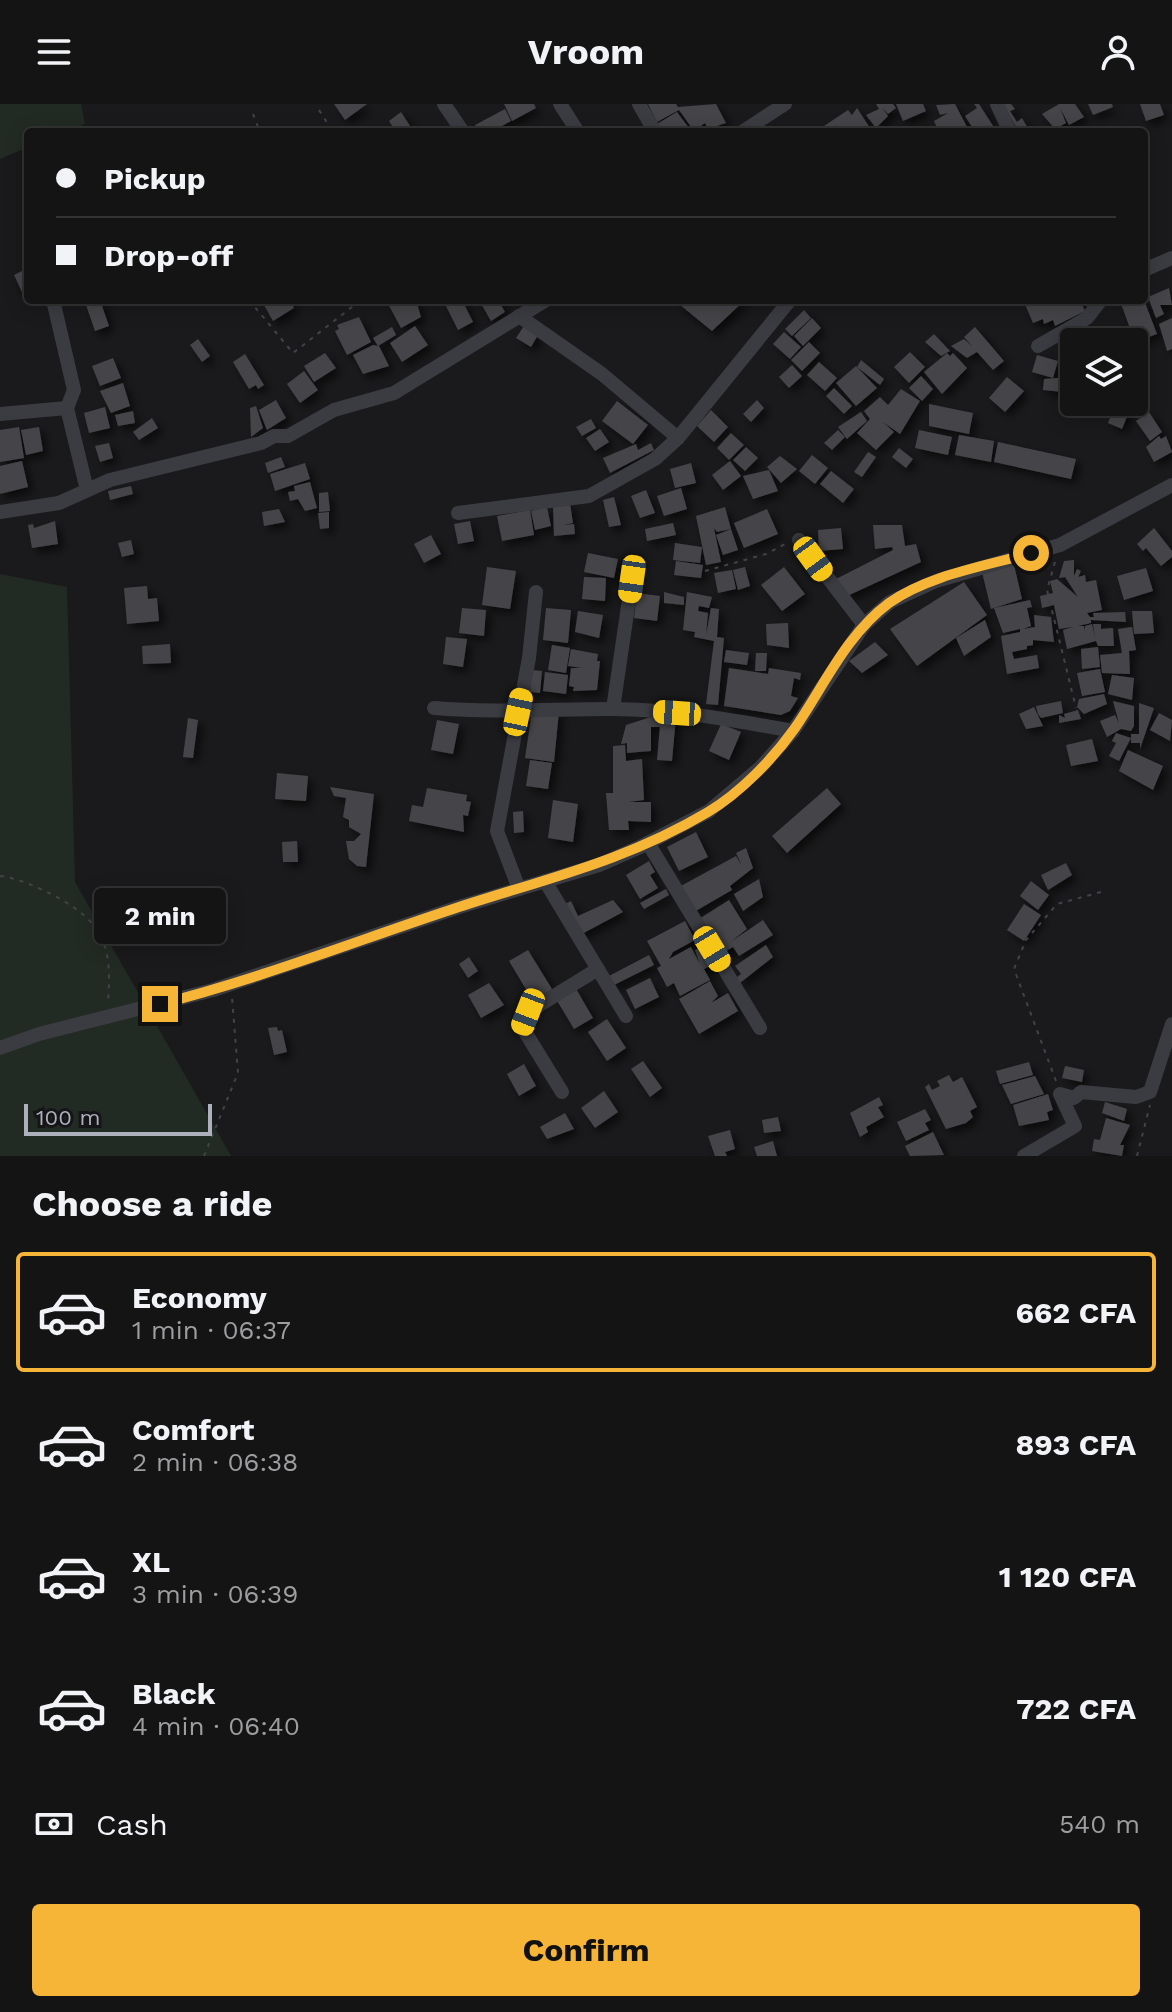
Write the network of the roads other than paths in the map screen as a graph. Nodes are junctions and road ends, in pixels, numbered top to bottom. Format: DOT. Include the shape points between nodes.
graph roads {
  1 [pos="444,104"];
  2 [pos="560,104"];
  3 [pos="639,104"];
  4 [pos="785,104"];
  5 [pos="997,104"];
  6 [pos="460,128"];
  7 [pos="575,128"];
  8 [pos="653,128"];
  9 [pos="748,128"];
  10 [pos="1008,128"];
  11 [pos="1172,258"];
  12 [pos="1148,268"];
  13 [pos="54,304"];
  14 [pos="539,304"];
  15 [pos="787,304"];
  16 [pos="1098,304"];
  17 [pos="519,316"];
  18 [pos="1038,346"];
  19 [pos="67,408"];
  20 [pos="0,414"];
  21 [pos="678,438"];
  22 [pos="1172,485"];
  23 [pos="87,490"];
  24 [pos="0,512"];
  25 [pos="458,513"];
  26 [pos="799,540"];
  27 [pos="632,579"];
  28 [pos="536,592"];
  29 [pos="864,625"];
  30 [pos="434,708"];
  31 [pos="613,709"];
  32 [pos="518,712"];
  33 [pos="793,731"];
  34 [pos="648,843"];
  35 [pos="545,881"];
  36 [pos="519,889"];
  37 [pos="598,969"];
  38 [pos="626,1016"];
  39 [pos="1172,1024"];
  40 [pos="760,1028"];
  41 [pos="0,1048"];
  42 [pos="562,1092"];
  43 [pos="1024,1156"];
  1 -- 6 [label="street"];
  2 -- 7 [label="street"];
  3 -- 8 [label="street"];
  4 -- 9 [label="street"];
  5 -- 10 [label="street"];
  11 -- 12 [label="street"];
  13 -- 19 [label="street" via="74,390"];
  14 -- 17 [label="street"];
  15 -- 21 [label="street"];
  16 -- 18 [label="street" via="1087,318"];
  17 -- 21 [label="street" via="602,374"];
  17 -- 23 [label="street" via="394,393 334,410 288,436"];
  19 -- 20 [label="street"];
  19 -- 23 [label="street"];
  21 -- 25 [label="street" via="655,459 589,496"];
  22 -- 29 [label="street" via="1060,545 936,581 890,602"];
  23 -- 24 [label="street" via="59,503"];
  26 -- 29 [label="street"];
  27 -- 31 [label="street"];
  28 -- 32 [label="street"];
  29 -- 33 [label="street"];
  30 -- 32 [label="street"];
  31 -- 32 [label="street"];
  31 -- 33 [label="street" via="709,715"];
  32 -- 36 [label="street" via="497,831"];
  33 -- 34 [label="street" via="726,799"];
  34 -- 35 [label="street"];
  34 -- 40 [label="street"];
  35 -- 36 [label="street"];
  35 -- 37 [label="street"];
  36 -- 41 [label="street" via="231,984"];
  37 -- 38 [label="street"];
  37 -- 42 [label="street" via="528,1012 522,1027"];
  39 -- 43 [label="street" via="1150,1092 1136,1097 1060,1094 1075,1126"];
}
